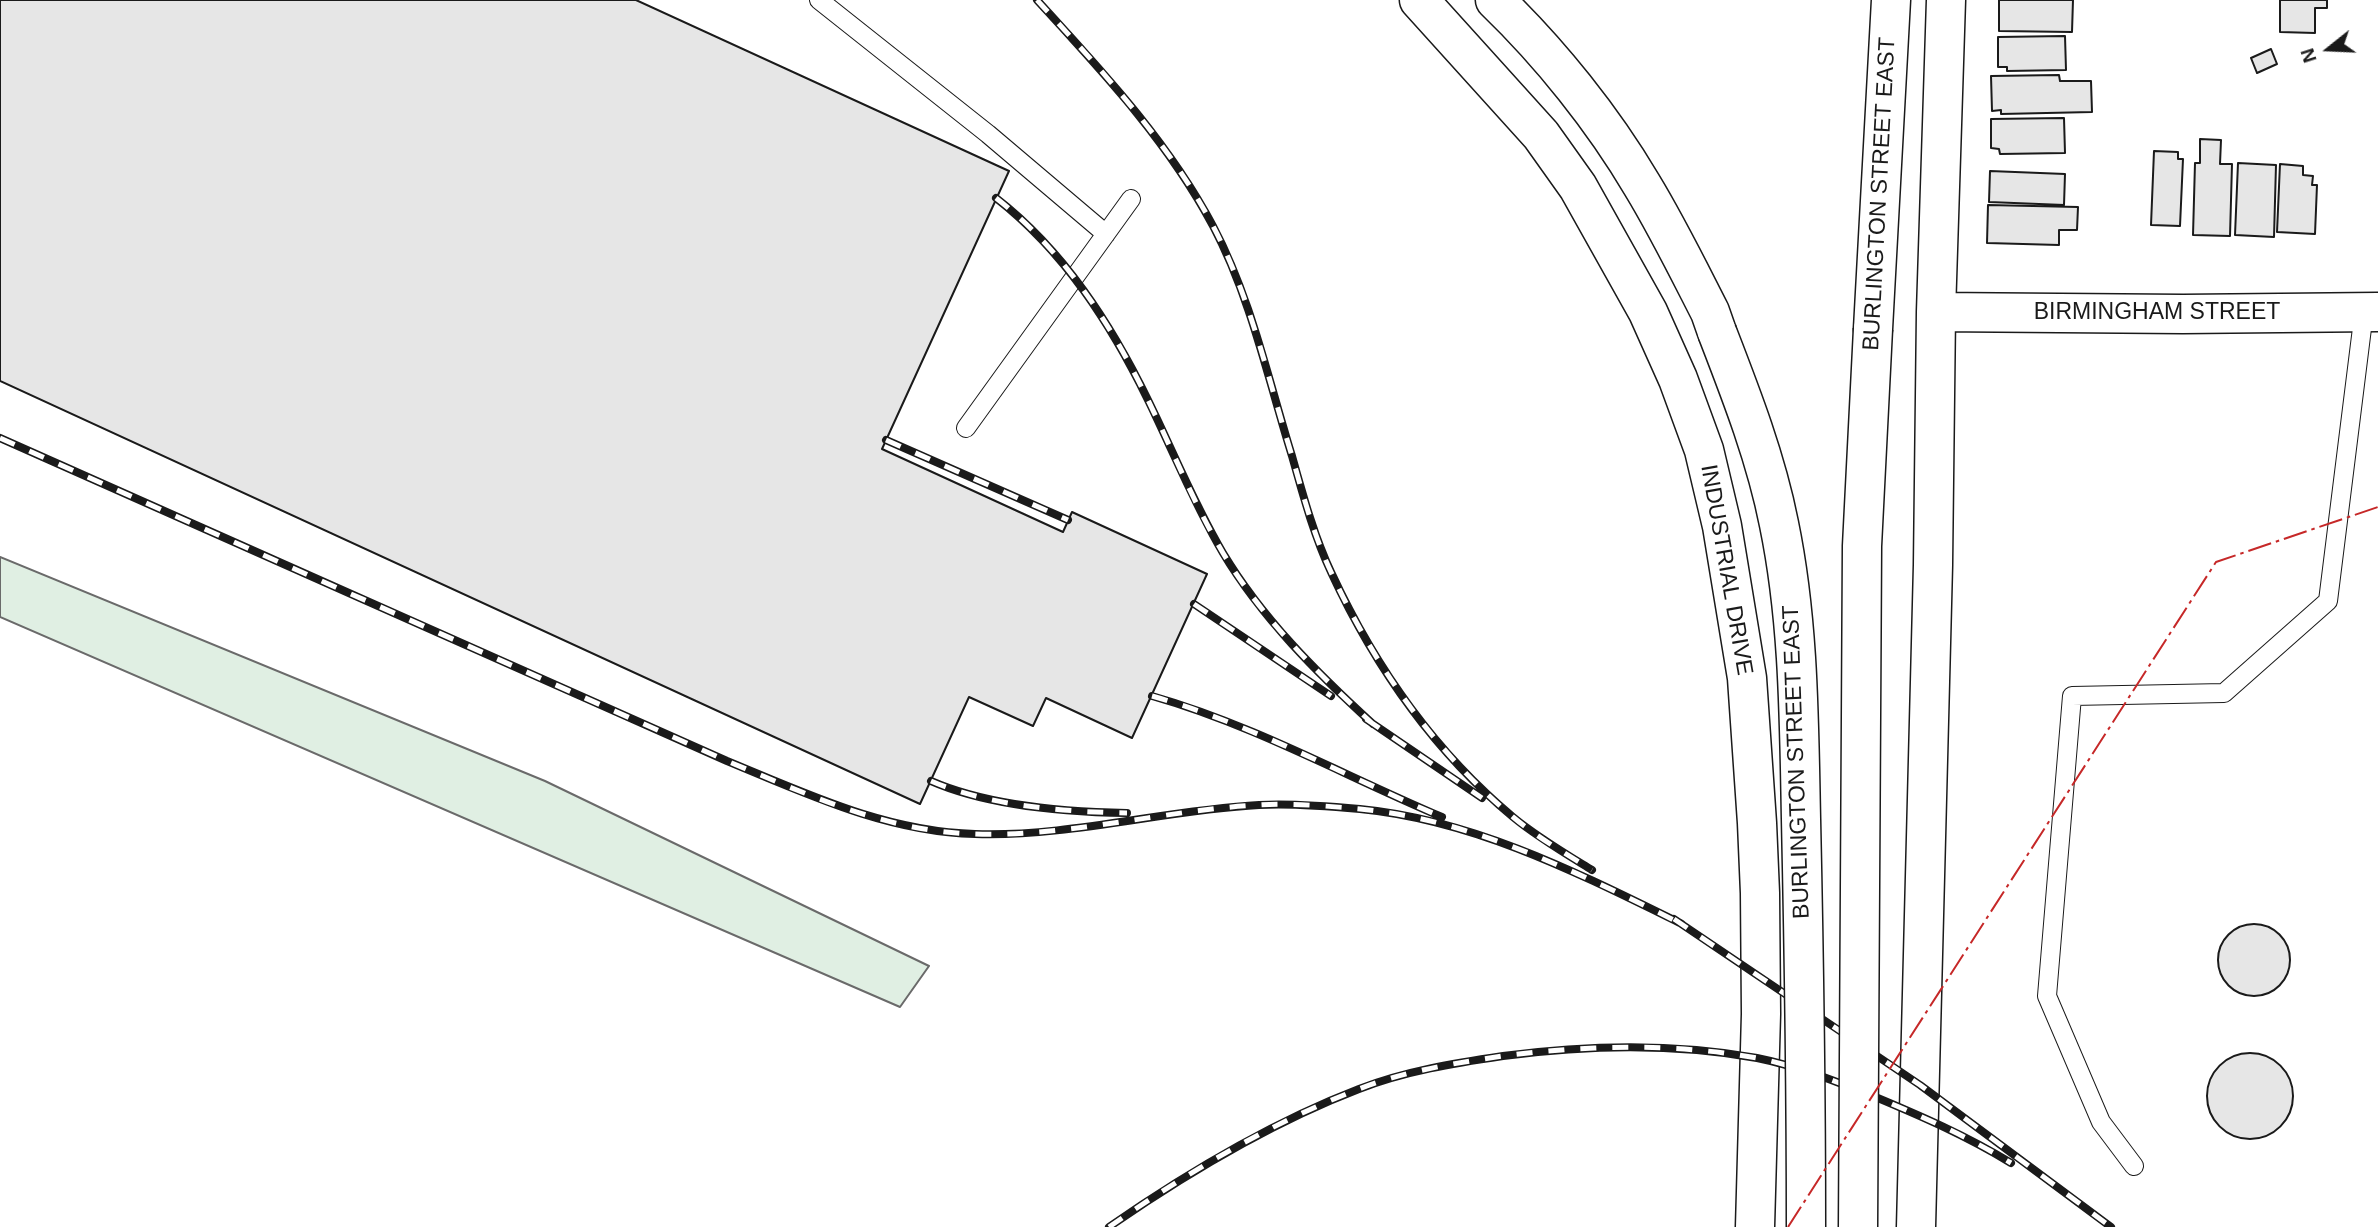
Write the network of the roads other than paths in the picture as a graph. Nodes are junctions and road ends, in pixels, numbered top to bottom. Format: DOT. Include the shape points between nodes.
graph roads {
  1 [pos="819,0"];
  2 [pos="1419,0"];
  3 [pos="1495,0"];
  4 [pos="1891,0"];
  5 [pos="1946,0"];
  6 [pos="1131,199"];
  7 [pos="1106,234"];
  8 [pos="1936,312"];
  9 [pos="2371,312"];
  10 [pos="966,428"];
  11 [pos="2134,1166"];
  12 [pos="1913,1222"];
  13 [pos="1755,1227"];
  14 [pos="1805,1227"];
  15 [pos="1858,1227"];
  1 -- 7 [label="lane"];
  2 -- 13 [label="street, INDUSTRIAL DRIVE" via="1541,135 1578,187 1648,312 1704,450 1723,526 1747,678 1757,823 1760,1014"];
  3 -- 14 [label="street, BURLINGTON STREET EAST, bridge" via="1532,35 1583,100 1641,183 1682,258 1710,312 1762,458 1779,522 1790,590 1801,742"];
  4 -- 15 [label="street, BURLINGTON STREET EAST, bridge" via="1862,546"];
  5 -- 8 [label="street"];
  6 -- 7 [label="lane"];
  7 -- 10 [label="lane"];
  8 -- 9 [label="street, BIRMINGHAM STREET"];
  8 -- 12 [label="street"];
  9 -- 11 [label="lane" via="2328,601 2224,693 2072,696 2047,996 2101,1122"];
}
